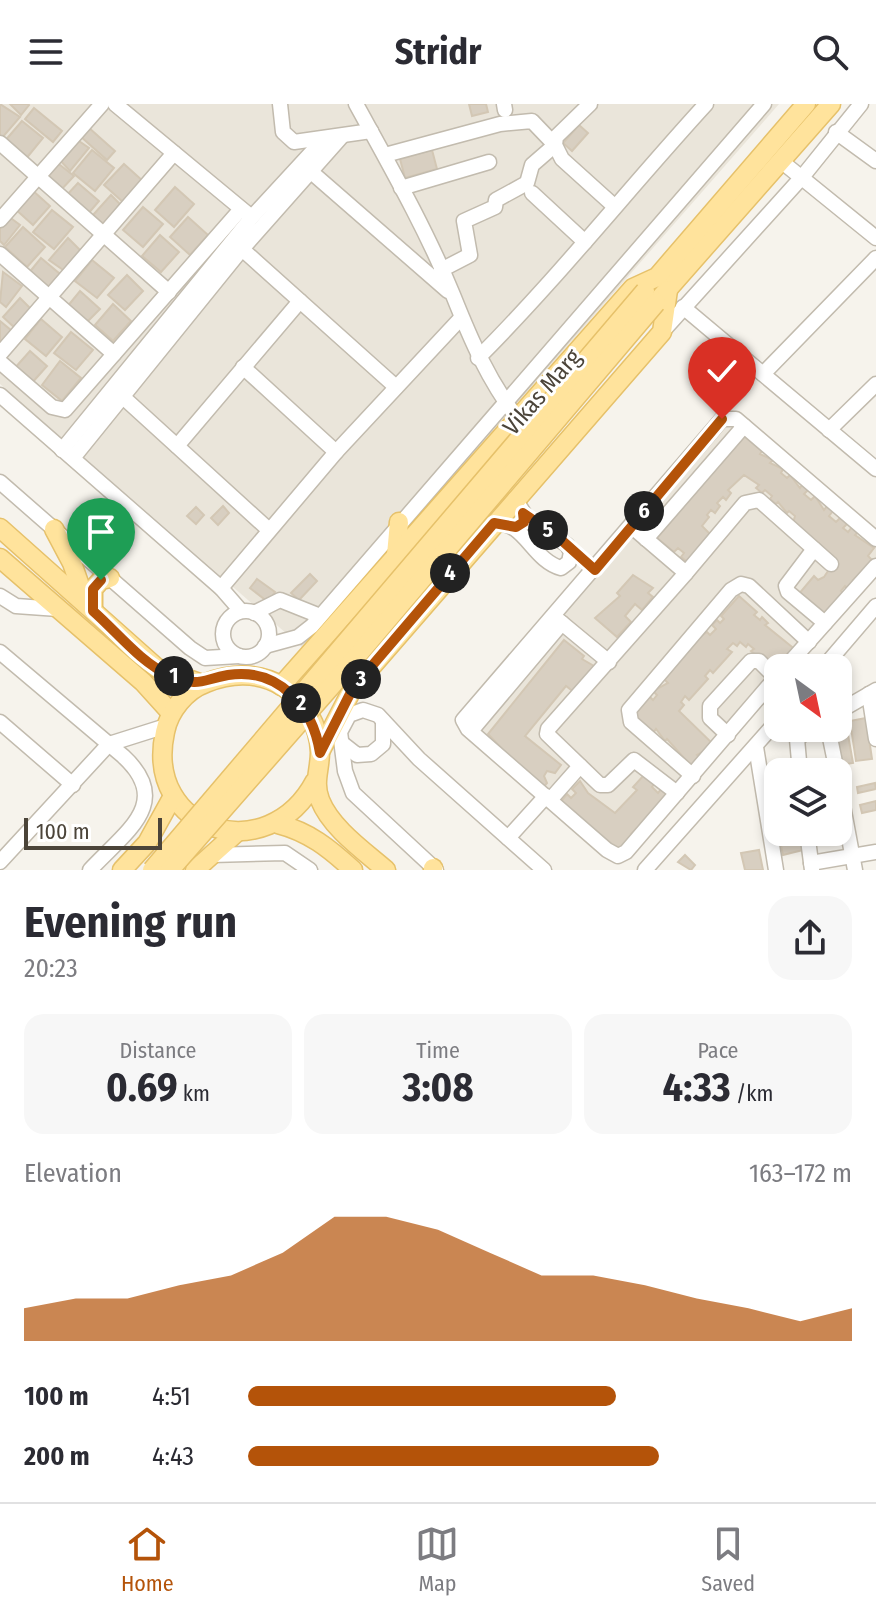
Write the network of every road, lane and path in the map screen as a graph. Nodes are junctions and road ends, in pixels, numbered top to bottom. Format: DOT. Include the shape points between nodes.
graph roads {
  1 [pos="102,104"];
  2 [pos="115,104"];
  3 [pos="280,104"];
  4 [pos="356,104"];
  5 [pos="590,104"];
  6 [pos="706,104"];
  7 [pos="764,104"];
  8 [pos="806,104"];
  9 [pos="831,104"];
  10 [pos="861,104"];
  11 [pos="371,131"];
  12 [pos="836,132"];
  13 [pos="342,136"];
  14 [pos="323,140"];
  15 [pos="0,143"];
  16 [pos="555,145"];
  17 [pos="174,153"];
  18 [pos="385,155"];
  19 [pos="781,161"];
  20 [pos="876,161"];
  21 [pos="489,162"];
  22 [pos="309,170"];
  23 [pos="803,176"];
  24 [pos="38,177"];
  25 [pos="401,188"];
  26 [pos="532,193"];
  27 [pos="613,205"];
  28 [pos="252,217"];
  29 [pos="0,220"];
  30 [pos="104,234"];
  31 [pos="876,238"];
  32 [pos="585,242"];
  33 [pos="242,249"];
  34 [pos="0,254"];
  35 [pos="876,258"];
  36 [pos="441,270"];
  37 [pos="656,290"];
  38 [pos="169,292"];
  39 [pos="453,295"];
  40 [pos="49,297"];
  41 [pos="300,301"];
  42 [pos="683,307"];
  43 [pos="461,318"];
  44 [pos="662,332"];
  45 [pos="0,354"];
  46 [pos="114,354"];
  47 [pos="478,358"];
  48 [pos="0,362"];
  49 [pos="243,367"];
  50 [pos="763,374"];
  51 [pos="876,384"];
  52 [pos="396,387"];
  53 [pos="0,395"];
  54 [pos="123,397"];
  55 [pos="505,401"];
  56 [pos="518,419"];
  57 [pos="744,426"];
  58 [pos="829,430"];
  59 [pos="177,446"];
  60 [pos="336,452"];
  61 [pos="67,454"];
  62 [pos="876,469"];
  63 [pos="0,482"];
  64 [pos="519,507"];
  65 [pos="399,522"];
  66 [pos="505,524"];
  67 [pos="631,526"];
  68 [pos="0,528"];
  69 [pos="54,529"];
  70 [pos="269,530"];
  71 [pos="646,539"];
  72 [pos="876,539"];
  73 [pos="814,549"];
  74 [pos="571,552"];
  75 [pos="396,555"];
  76 [pos="0,558"];
  77 [pos="831,564"];
  78 [pos="374,566"];
  79 [pos="876,566"];
  80 [pos="561,568"];
  81 [pos="595,570"];
  82 [pos="686,573"];
  83 [pos="110,578"];
  84 [pos="578,587"];
  85 [pos="221,588"];
  86 [pos="0,596"];
  87 [pos="876,606"];
  88 [pos="90,608"];
  89 [pos="58,609"];
  90 [pos="248,612"];
  91 [pos="320,616"];
  92 [pos="558,619"];
  93 [pos="825,623"];
  94 [pos="224,642"];
  95 [pos="809,642"];
  96 [pos="265,646"];
  97 [pos="190,648"];
  98 [pos="0,652"];
  99 [pos="798,654"];
  100 [pos="835,654"];
  101 [pos="239,656"];
  102 [pos="609,662"];
  103 [pos="764,664"];
  104 [pos="202,684"];
  105 [pos="281,686"];
  106 [pos="350,692"];
  107 [pos="764,692"];
  108 [pos="872,692"];
  109 [pos="852,704"];
  110 [pos="354,712"];
  111 [pos="169,719"];
  112 [pos="383,721"];
  113 [pos="0,722"];
  114 [pos="728,735"];
  115 [pos="764,737"];
  116 [pos="876,739"];
  117 [pos="109,744"];
  118 [pos="332,744"];
  119 [pos="383,744"];
  120 [pos="756,747"];
  121 [pos="363,756"];
  122 [pos="419,759"];
  123 [pos="580,766"];
  124 [pos="693,776"];
  125 [pos="315,781"];
  126 [pos="349,784"];
  127 [pos="73,785"];
  128 [pos="677,793"];
  129 [pos="173,796"];
  130 [pos="548,798"];
  131 [pos="278,824"];
  132 [pos="236,833"];
  133 [pos="508,838"];
  134 [pos="809,846"];
  135 [pos="876,852"];
  136 [pos="212,855"];
  137 [pos="0,862"];
  138 [pos="854,863"];
  139 [pos="812,866"];
  140 [pos="434,869"];
  141 [pos="90,870"];
  142 [pos="122,870"];
  143 [pos="152,870"];
  144 [pos="170,870"];
  145 [pos="195,870"];
  146 [pos="310,870"];
  147 [pos="353,870"];
  148 [pos="386,870"];
  149 [pos="544,870"];
  150 [pos="645,870"];
  151 [pos="776,870"];
  1 -- 24 [label="street"];
  2 -- 17 [label="street"];
  3 -- 14 [label="street" via="288,139"];
  4 -- 11 [label="street"];
  5 -- 16 [label="street" via="556,137"];
  6 -- 27 [label="street"];
  7 -- 55 [label="street"];
  8 -- 37 [label="main road, Vikas Marg"];
  9 -- 19 [label="main road, Vikas Marg"];
  10 -- 12 [label="street"];
  11 -- 13 [label="street"];
  11 -- 18 [label="street"];
  12 -- 20 [label="street"];
  12 -- 23 [label="street"];
  13 -- 14 [label="street"];
  13 -- 22 [label="street"];
  14 -- 28 [label="street"];
  15 -- 24 [label="street"];
  16 -- 18 [label="street" via="532,121 500,124"];
  16 -- 27 [label="street" via="562,159"];
  16 -- 36 [label="street" via="532,165 527,183 496,200 495,207 464,221 470,255"];
  17 -- 28 [label="street"];
  17 -- 30 [label="street"];
  18 -- 25 [label="street"];
  19 -- 23 [label="street"];
  19 -- 37 [label="main road, Vikas Marg"];
  21 -- 25 [label="street"];
  22 -- 28 [label="street"];
  22 -- 39 [label="street"];
  23 -- 31 [label="street"];
  23 -- 42 [label="street"];
  24 -- 29 [label="street"];
  24 -- 30 [label="street"];
  25 -- 36 [label="street"];
  26 -- 32 [label="street"];
  27 -- 32 [label="street"];
  28 -- 33 [label="street"];
  28 -- 38 [label="street"];
  28 -- 61 [label="street"];
  30 -- 38 [label="street"];
  30 -- 40 [label="street"];
  32 -- 47 [label="street"];
  33 -- 41 [label="street"];
  33 -- 54 [label="street"];
  34 -- 40 [label="street"];
  35 -- 50 [label="street"];
  36 -- 39 [label="street"];
  37 -- 44 [label="main road"];
  37 -- 56 [label="main road, Vikas Marg" via="633,288"];
  37 -- 143 [label="main road, bridge"];
  37 -- 144 [label="main road, bridge" via="333,684"];
  38 -- 46 [label="street"];
  39 -- 43 [label="street"];
  40 -- 45 [label="street"];
  40 -- 46 [label="street"];
  41 -- 49 [label="street"];
  41 -- 52 [label="street"];
  42 -- 44 [label="street"];
  42 -- 50 [label="street"];
  43 -- 47 [label="street"];
  43 -- 52 [label="street"];
  44 -- 64 [label="main road"];
  46 -- 48 [label="street" via="73,404 59,410"];
  47 -- 55 [label="street"];
  49 -- 59 [label="street"];
  49 -- 60 [label="street"];
  50 -- 58 [label="street"];
  51 -- 58 [label="street"];
  52 -- 60 [label="street"];
  53 -- 61 [label="street"];
  54 -- 59 [label="street"];
  54 -- 61 [label="street"];
  55 -- 56 [label="street"];
  55 -- 65 [label="street"];
  56 -- 75 [label="main road, Vikas Marg"];
  57 -- 67 [label="street" via="736,419 722,419"];
  57 -- 71 [label="street"];
  57 -- 72 [label="street"];
  58 -- 62 [label="street"];
  59 -- 70 [label="street"];
  60 -- 70 [label="street"];
  61 -- 85 [label="street"];
  63 -- 69 [label="street"];
  64 -- 66 [label="main road"];
  64 -- 74 [label="street"];
  65 -- 75 [label="main road"];
  65 -- 78 [label="street"];
  66 -- 80 [label="street" via="540,559"];
  66 -- 106 [label="main road"];
  67 -- 71 [label="street"];
  67 -- 81 [label="street"];
  68 -- 88 [label="main road"];
  69 -- 83 [label="street"];
  69 -- 88 [label="main road"];
  70 -- 85 [label="street"];
  71 -- 82 [label="street"];
  73 -- 77 [label="street"];
  73 -- 82 [label="street" via="752,499"];
  73 -- 93 [label="street" via="786,586"];
  74 -- 80 [label="street"];
  74 -- 81 [label="street"];
  75 -- 78 [label="main road, Vikas Marg"];
  76 -- 89 [label="main road"];
  78 -- 91 [label="street"];
  78 -- 105 [label="main road, Vikas Marg"];
  79 -- 93 [label="street"];
  80 -- 84 [label="street"];
  81 -- 84 [label="street"];
  82 -- 102 [label="street"];
  83 -- 88 [label="main road" via="93,589"];
  83 -- 97 [label="street"];
  84 -- 92 [label="street"];
  85 -- 90 [label="street"];
  86 -- 89 [label="street" via="16,606"];
  87 -- 100 [label="street"];
  88 -- 104 [label="main road" via="157,668"];
  89 -- 111 [label="main road" via="143,682"];
  90 -- 91 [label="street" via="280,600"];
  90 -- 94 [label="street" via="225,625"];
  90 -- 96 [label="street" via="267,624"];
  91 -- 96 [label="street" via="298,637"];
  92 -- 102 [label="street"];
  92 -- 130 [label="street" via="464,716 471,731"];
  93 -- 95 [label="street"];
  94 -- 97 [label="street"];
  94 -- 101 [label="street"];
  95 -- 99 [label="street"];
  95 -- 124 [label="street" via="749,586 731,590 629,710 631,722"];
  96 -- 101 [label="street" via="254,655"];
  97 -- 101 [label="street" via="205,658"];
  98 -- 117 [label="street"];
  102 -- 123 [label="street" via="548,729 549,739"];
  103 -- 114 [label="street" via="751,661 710,706 710,718"];
  104 -- 105 [label="main road" via="228,675 256,676"];
  104 -- 111 [label="main road"];
  105 -- 118 [label="main road"];
  106 -- 110 [label="street"];
  106 -- 118 [label="main road"];
  107 -- 114 [label="street"];
  108 -- 109 [label="street"];
  108 -- 116 [label="street"];
  110 -- 112 [label="street" via="371,712"];
  110 -- 118 [label="street"];
  111 -- 117 [label="street"];
  111 -- 129 [label="main road" via="161,749 163,774"];
  112 -- 119 [label="street"];
  112 -- 122 [label="street"];
  113 -- 127 [label="street"];
  114 -- 124 [label="street"];
  115 -- 120 [label="street"];
  117 -- 127 [label="street"];
  117 -- 141 [label="street" via="140,771 147,795 141,814"];
  118 -- 121 [label="street"];
  118 -- 125 [label="main road"];
  118 -- 126 [label="street"];
  119 -- 121 [label="street"];
  119 -- 122 [label="street"];
  120 -- 150 [label="street"];
  120 -- 151 [label="street"];
  121 -- 126 [label="street"];
  122 -- 133 [label="street"];
  123 -- 128 [label="street" via="604,786 629,762 639,761"];
  123 -- 130 [label="street"];
  124 -- 128 [label="street"];
  125 -- 131 [label="main road" via="306,798"];
  125 -- 148 [label="main road" via="321,802 337,823"];
  126 -- 140 [label="street" via="361,803"];
  127 -- 137 [label="street"];
  128 -- 130 [label="street" via="618,856"];
  129 -- 132 [label="main road" via="200,822"];
  129 -- 142 [label="main road" via="153,834"];
  130 -- 133 [label="street"];
  131 -- 132 [label="main road"];
  131 -- 147 [label="main road" via="302,830"];
  132 -- 136 [label="main road"];
  133 -- 149 [label="street"];
  134 -- 139 [label="street"];
  135 -- 138 [label="street"];
  136 -- 145 [label="main road"];
  136 -- 146 [label="street" via="285,853"];
  138 -- 139 [label="street"];
}
